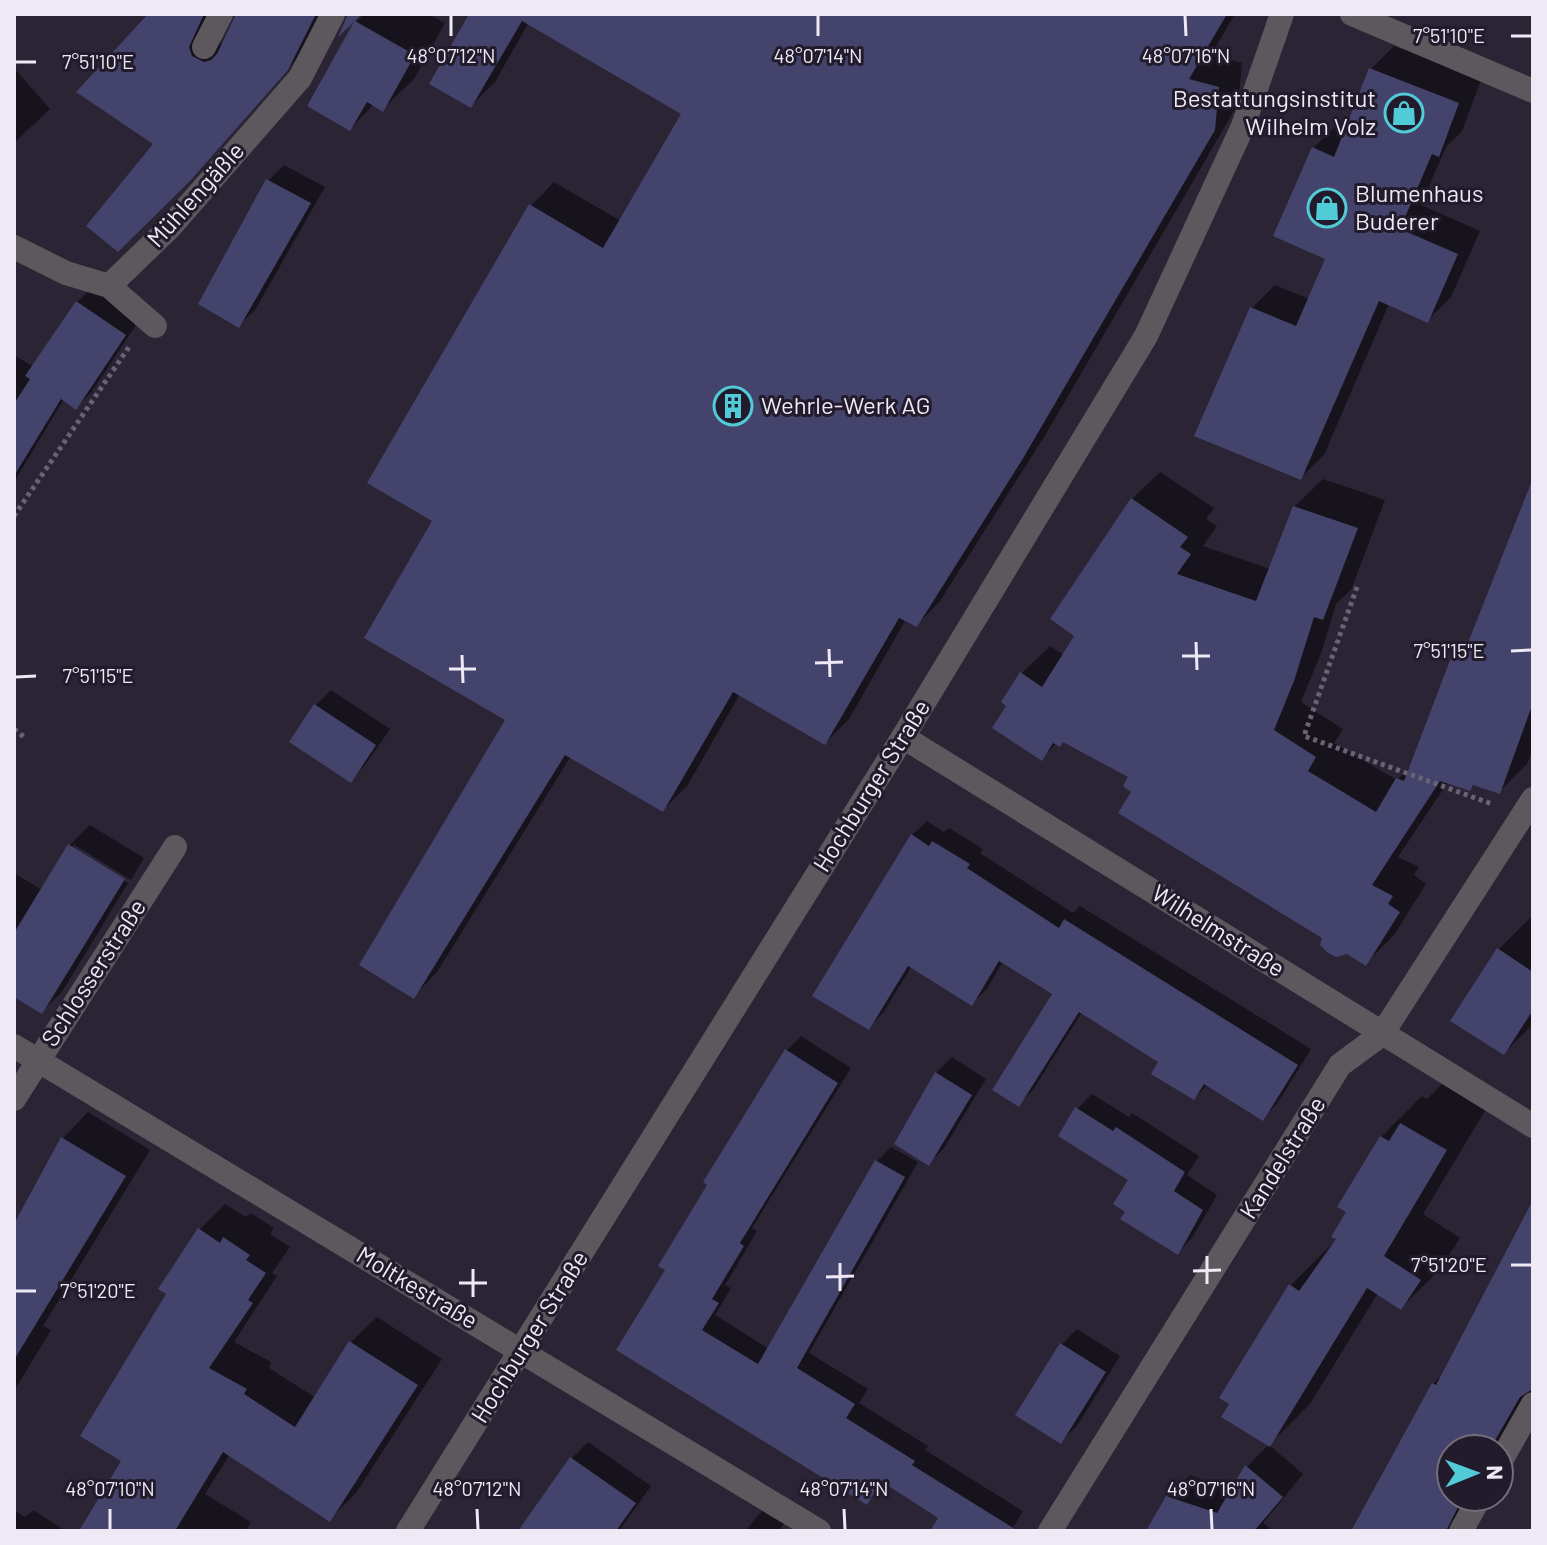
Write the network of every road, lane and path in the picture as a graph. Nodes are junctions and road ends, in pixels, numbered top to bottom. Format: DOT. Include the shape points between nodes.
graph roads {
  1 [pos="221,14"];
  2 [pos="333,14"];
  3 [pos="1282,14"];
  4 [pos="1352,14"];
  5 [pos="204,47"];
  6 [pos="1533,91"];
  7 [pos="14,247"];
  8 [pos="109,286"];
  9 [pos="151,323"];
  10 [pos="14,516"];
  11 [pos="1357,587"];
  12 [pos="14,729"];
  13 [pos="24,737"];
  14 [pos="903,737"];
  15 [pos="1528,807"];
  16 [pos="175,847"];
  17 [pos="1382,1034"];
  18 [pos="14,1046"];
  19 [pos="38,1060"];
  20 [pos="14,1099"];
  21 [pos="1533,1126"];
  22 [pos="519,1352"];
  23 [pos="1533,1404"];
  24 [pos="1515,1436"];
  25 [pos="1471,1513"];
  26 [pos="408,1531"];
  27 [pos="819,1531"];
  28 [pos="1050,1531"];
  29 [pos="1461,1531"];
  1 -- 5 [label="street"];
  2 -- 8 [label="street, Mühlengäßle" via="300,78 170,227"];
  3 -- 14 [label="street, Hochburger Straße" via="1243,126 1146,336"];
  4 -- 6 [label="street"];
  7 -- 8 [label="street" via="66,273"];
  8 -- 9 [label="street"];
  9 -- 10 [label="path"];
  11 -- 15 [label="path" via="1304,736"];
  12 -- 13 [label="path"];
  14 -- 17 [label="street, Wilhelmstraße"];
  14 -- 22 [label="street, Hochburger Straße"];
  15 -- 17 [label="street, Kandelstraße"];
  16 -- 19 [label="street, Schlosserstraße"];
  17 -- 21 [label="street, Wilhelmstraße"];
  17 -- 28 [label="street, Kandelstraße" via="1340,1065"];
  18 -- 19 [label="street, Moltkestraße"];
  19 -- 20 [label="street, Schlosserstraße"];
  19 -- 22 [label="street, Moltkestraße"];
  22 -- 26 [label="street, Hochburger Straße"];
  22 -- 27 [label="street, Moltkestraße"];
  23 -- 24 [label="street"];
  25 -- 29 [label="street"];
}
